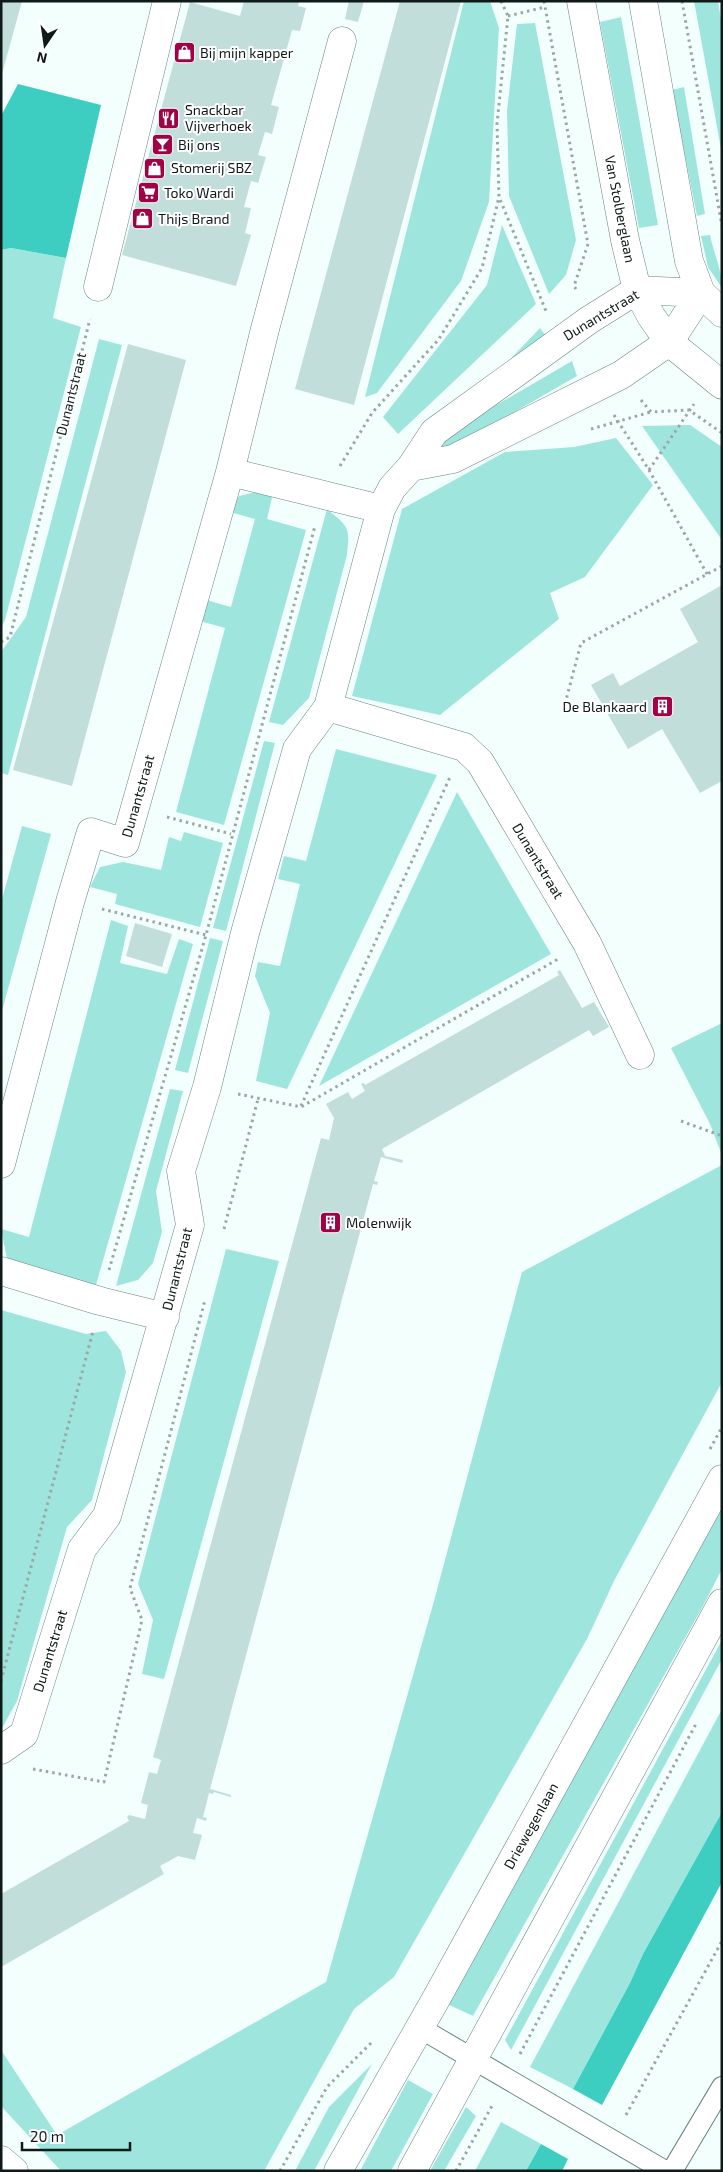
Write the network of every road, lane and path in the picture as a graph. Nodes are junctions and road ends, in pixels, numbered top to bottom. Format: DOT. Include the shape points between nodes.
graph roads {
  1 [pos="167,1"];
  2 [pos="581,1"];
  3 [pos="643,1"];
  4 [pos="682,1"];
  5 [pos="545,7"];
  6 [pos="508,16"];
  7 [pos="342,41"];
  8 [pos="499,196"];
  9 [pos="722,226"];
  10 [pos="98,286"];
  11 [pos="638,290"];
  12 [pos="701,293"];
  13 [pos="722,313"];
  14 [pos="669,342"];
  15 [pos="722,385"];
  16 [pos="689,410"];
  17 [pos="410,467"];
  18 [pos="650,470"];
  19 [pos="230,472"];
  20 [pos="323,495"];
  21 [pos="381,509"];
  22 [pos="722,566"];
  23 [pos="1,642"];
  24 [pos="565,704"];
  25 [pos="328,707"];
  26 [pos="464,747"];
  27 [pos="135,808"];
  28 [pos="231,834"];
  29 [pos="70,902"];
  30 [pos="206,935"];
  31 [pos="587,942"];
  32 [pos="640,1055"];
  33 [pos="165,1077"];
  34 [pos="207,1087"];
  35 [pos="258,1099"];
  36 [pos="300,1106"];
  37 [pos="681,1121"];
  38 [pos="722,1136"];
  39 [pos="1,1164"];
  40 [pos="223,1233"];
  41 [pos="1,1271"];
  42 [pos="208,1291"];
  43 [pos="100,1301"];
  44 [pos="165,1317"];
  45 [pos="722,1479"];
  46 [pos="722,1603"];
  47 [pos="1,1681"];
  48 [pos="698,1720"];
  49 [pos="1,1750"];
  50 [pos="29,1768"];
  51 [pos="722,1941"];
  52 [pos="420,2028"];
  53 [pos="373,2041"];
  54 [pos="474,2059"];
  55 [pos="507,2078"];
  56 [pos="722,2087"];
  57 [pos="612,2139"];
  58 [pos="1,2160"];
  59 [pos="14,2171"];
  60 [pos="280,2171"];
  61 [pos="338,2171"];
  62 [pos="412,2171"];
  63 [pos="456,2171"];
  64 [pos="665,2171"];
  65 [pos="672,2171"];
  1 -- 10 [label="street"];
  2 -- 11 [label="street, Van Stolberglaan" via="625,240"];
  3 -- 12 [label="street" via="682,230"];
  4 -- 9 [label="path"];
  5 -- 6 [label="path"];
  7 -- 19 [label="street, Dunantstraat"];
  8 -- 20 [label="path" via="482,268 439,339 372,413"];
  10 -- 23 [label="path, Dunantstraat" via="10,637"];
  11 -- 12 [label="street, Dunantstraat"];
  11 -- 14 [label="street, Van Stolberglaan"];
  11 -- 17 [label="street, Dunantstraat" via="589,320 434,432"];
  12 -- 13 [label="street"];
  12 -- 14 [label="street"];
  14 -- 15 [label="street, Van Stolberglaan"];
  14 -- 17 [label="street" via="621,375 453,459"];
  16 -- 18 [label="path"];
  17 -- 21 [label="street, Dunantstraat" via="392,488"];
  19 -- 20 [label="street"];
  19 -- 27 [label="street, Dunantstraat"];
  20 -- 21 [label="street"];
  20 -- 28 [label="path"];
  21 -- 25 [label="street, Dunantstraat"];
  22 -- 24 [label="path" via="581,643"];
  25 -- 26 [label="street, Dunantstraat"];
  25 -- 34 [label="street, Dunantstraat" via="297,749 245,933"];
  26 -- 31 [label="street, Dunantstraat" via="480,762"];
  26 -- 36 [label="path"];
  27 -- 28 [label="path"];
  27 -- 29 [label="street, Dunantstraat" via="125,843 91,832"];
  28 -- 30 [label="path"];
  29 -- 30 [label="path"];
  29 -- 39 [label="street, Dunantstraat"];
  30 -- 33 [label="path"];
  31 -- 32 [label="street, Dunantstraat"];
  31 -- 36 [label="path"];
  33 -- 34 [label="path"];
  33 -- 43 [label="path"];
  34 -- 35 [label="path"];
  34 -- 44 [label="street, Dunantstraat" via="181,1171 190,1225"];
  35 -- 36 [label="path"];
  35 -- 40 [label="path"];
  37 -- 38 [label="path"];
  41 -- 43 [label="street, Dunantstraat"];
  42 -- 50 [label="path" via="130,1588 142,1620 104,1782"];
  43 -- 44 [label="street, Dunantstraat"];
  43 -- 47 [label="path"];
  44 -- 49 [label="street, Dunantstraat" via="107,1516 82,1549 24,1734"];
  45 -- 52 [label="street, Driewegenlaan"];
  46 -- 54 [label="street"];
  48 -- 55 [label="path"];
  51 -- 57 [label="path"];
  52 -- 54 [label="lane"];
  52 -- 61 [label="street, Driewegenlaan"];
  53 -- 60 [label="path" via="327,2087"];
  54 -- 55 [label="lane"];
  54 -- 62 [label="street"];
  55 -- 57 [label="lane"];
  55 -- 63 [label="path"];
  56 -- 65 [label="lane"];
  57 -- 64 [label="lane"];
  58 -- 59 [label="street"];
}
